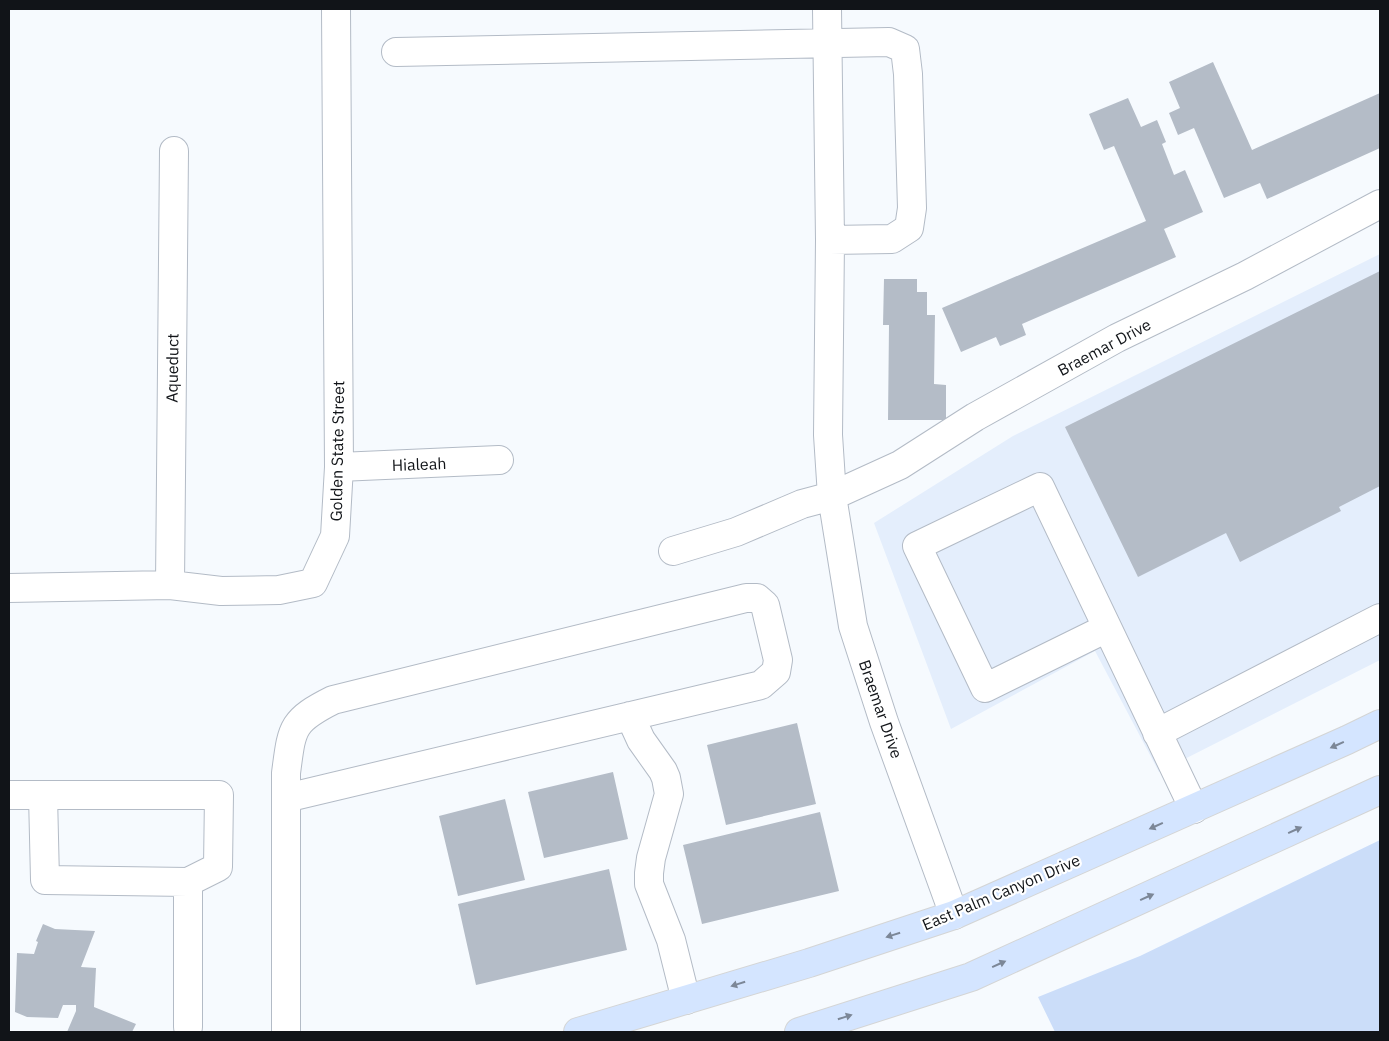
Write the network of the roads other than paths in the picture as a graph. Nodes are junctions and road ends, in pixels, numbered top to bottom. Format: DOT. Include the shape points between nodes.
graph roads {
  1 [pos="336,9"];
  2 [pos="827,9"];
  3 [pos="828,42"];
  4 [pos="396,52"];
  5 [pos="174,151"];
  6 [pos="1380,204"];
  7 [pos="830,240"];
  8 [pos="499,460"];
  9 [pos="339,467"];
  10 [pos="832,496"];
  11 [pos="673,551"];
  12 [pos="170,585"];
  13 [pos="9,588"];
  14 [pos="1380,618"];
  15 [pos="1107,628"];
  16 [pos="630,716"];
  17 [pos="1380,724"];
  18 [pos="1157,733"];
  19 [pos="1380,790"];
  20 [pos="9,795"];
  21 [pos="43,795"];
  22 [pos="286,798"];
  23 [pos="1194,809"];
  24 [pos="188,882"];
  25 [pos="954,915"];
  26 [pos="686,1000"];
  27 [pos="190,1030"];
  28 [pos="286,1032"];
  29 [pos="578,1032"];
  30 [pos="799,1032"];
  1 -- 9 [label="street, Golden State Street"];
  2 -- 3 [label="street, Braemar Drive"];
  3 -- 4 [label="street"];
  3 -- 7 [label="street, Braemar Drive"];
  3 -- 7 [label="street" via="889,42 905,49 912,208 909,228 892,239"];
  5 -- 12 [label="street, Aqueduct"];
  6 -- 10 [label="street, Braemar Drive" via="1245,276 1117,338 974,417 900,465"];
  7 -- 10 [label="street, Braemar Drive" via="828,435"];
  8 -- 9 [label="street, Hialeah"];
  9 -- 12 [label="street, Golden State Street" via="335,536 313,583 279,590 221,591"];
  10 -- 11 [label="street, Braemar Drive" via="802,504 736,532"];
  10 -- 25 [label="street, Braemar Drive" via="853,626"];
  12 -- 13 [label="street, Golden State Street"];
  14 -- 18 [label="street"];
  15 -- 15 [label="street" via="1040,487 917,546 985,688"];
  15 -- 18 [label="street"];
  16 -- 22 [label="street"];
  16 -- 22 [label="street" via="761,685 768,680 776,672 778,660 765,605 757,598 746,598 333,700 311,711 290,737"];
  16 -- 26 [label="street" via="644,746 666,778 669,794 648,873 649,884 671,940"];
  17 -- 23 [label="main road, East Palm Canyon Drive, one-way"];
  18 -- 23 [label="street"];
  30 -- 19 [label="main road, one-way" via="972,977"];
  20 -- 21 [label="street"];
  21 -- 24 [label="street" via="45,880"];
  21 -- 24 [label="street" via="219,795 218,866"];
  22 -- 28 [label="street"];
  23 -- 25 [label="main road, East Palm Canyon Drive, one-way"];
  24 -- 27 [label="street"];
  25 -- 26 [label="main road, East Palm Canyon Drive, one-way"];
  26 -- 29 [label="main road, East Palm Canyon Drive"];
}
